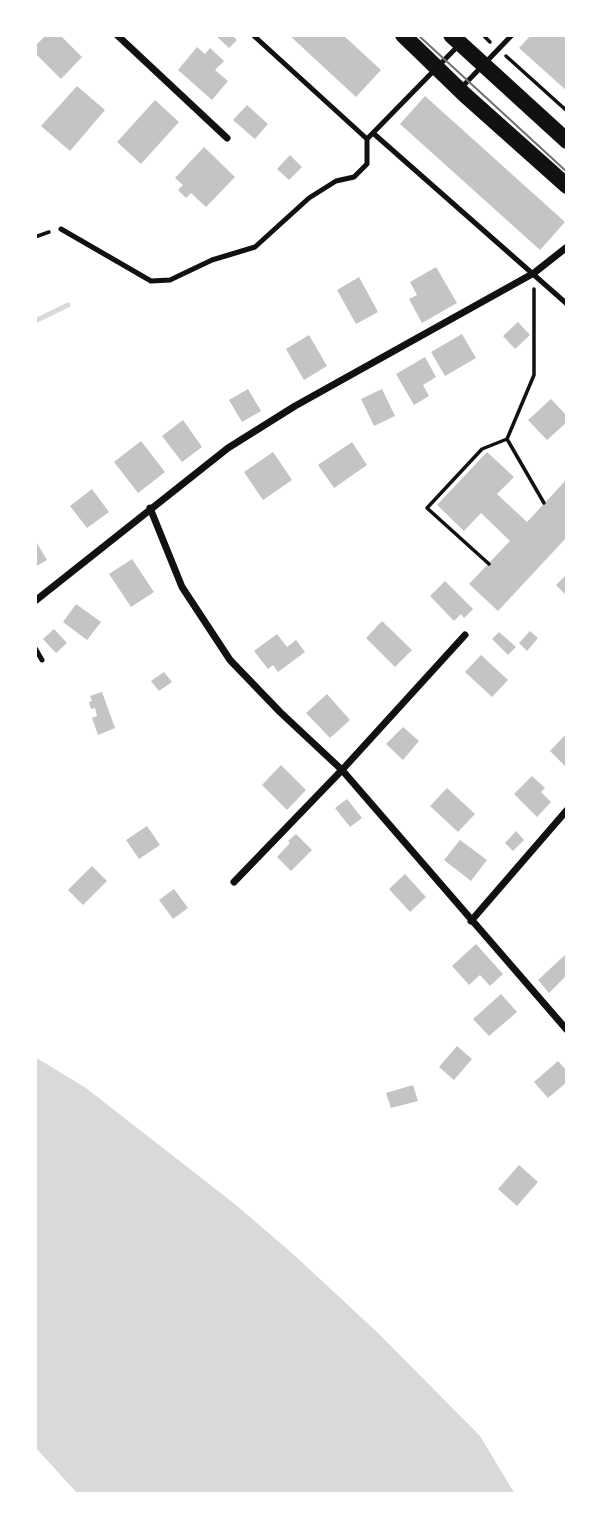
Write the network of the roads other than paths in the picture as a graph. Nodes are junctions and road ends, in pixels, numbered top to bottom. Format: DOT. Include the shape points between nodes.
graph roads {
  1 [pos="117,35"];
  2 [pos="253,35"];
  3 [pos="403,35"];
  4 [pos="512,35"];
  5 [pos="456,39"];
  6 [pos="484,65"];
  7 [pos="438,68"];
  8 [pos="460,90"];
  9 [pos="373,133"];
  10 [pos="227,138"];
  11 [pos="367,139"];
  12 [pos="567,141"];
  13 [pos="567,186"];
  14 [pos="61,229"];
  15 [pos="567,247"];
  16 [pos="534,273"];
  17 [pos="567,303"];
  18 [pos="150,508"];
  19 [pos="35,601"];
  20 [pos="466,635"];
  21 [pos="35,649"];
  22 [pos="42,660"];
  23 [pos="342,770"];
  24 [pos="567,810"];
  25 [pos="234,882"];
  26 [pos="471,921"];
  27 [pos="567,1030"];
  1 -- 10 [label="street"];
  2 -- 11 [label="lane"];
  3 -- 7 [label="main road"];
  4 -- 6 [label="lane"];
  5 -- 6 [label="main road"];
  5 -- 7 [label="lane"];
  6 -- 8 [label="lane"];
  6 -- 12 [label="main road"];
  7 -- 8 [label="main road"];
  7 -- 9 [label="lane"];
  8 -- 13 [label="main road"];
  9 -- 11 [label="lane"];
  9 -- 16 [label="lane"];
  11 -- 14 [label="lane" via="367,164 354,177 336,181 309,198 255,247 170,280 151,281"];
  15 -- 16 [label="street"];
  16 -- 17 [label="lane"];
  16 -- 18 [label="street" via="295,406 228,448"];
  18 -- 19 [label="street"];
  18 -- 23 [label="street" via="182,587 230,660"];
  20 -- 23 [label="street"];
  21 -- 22 [label="lane"];
  23 -- 25 [label="street"];
  23 -- 26 [label="street"];
  24 -- 26 [label="street"];
  26 -- 27 [label="street"];
}
